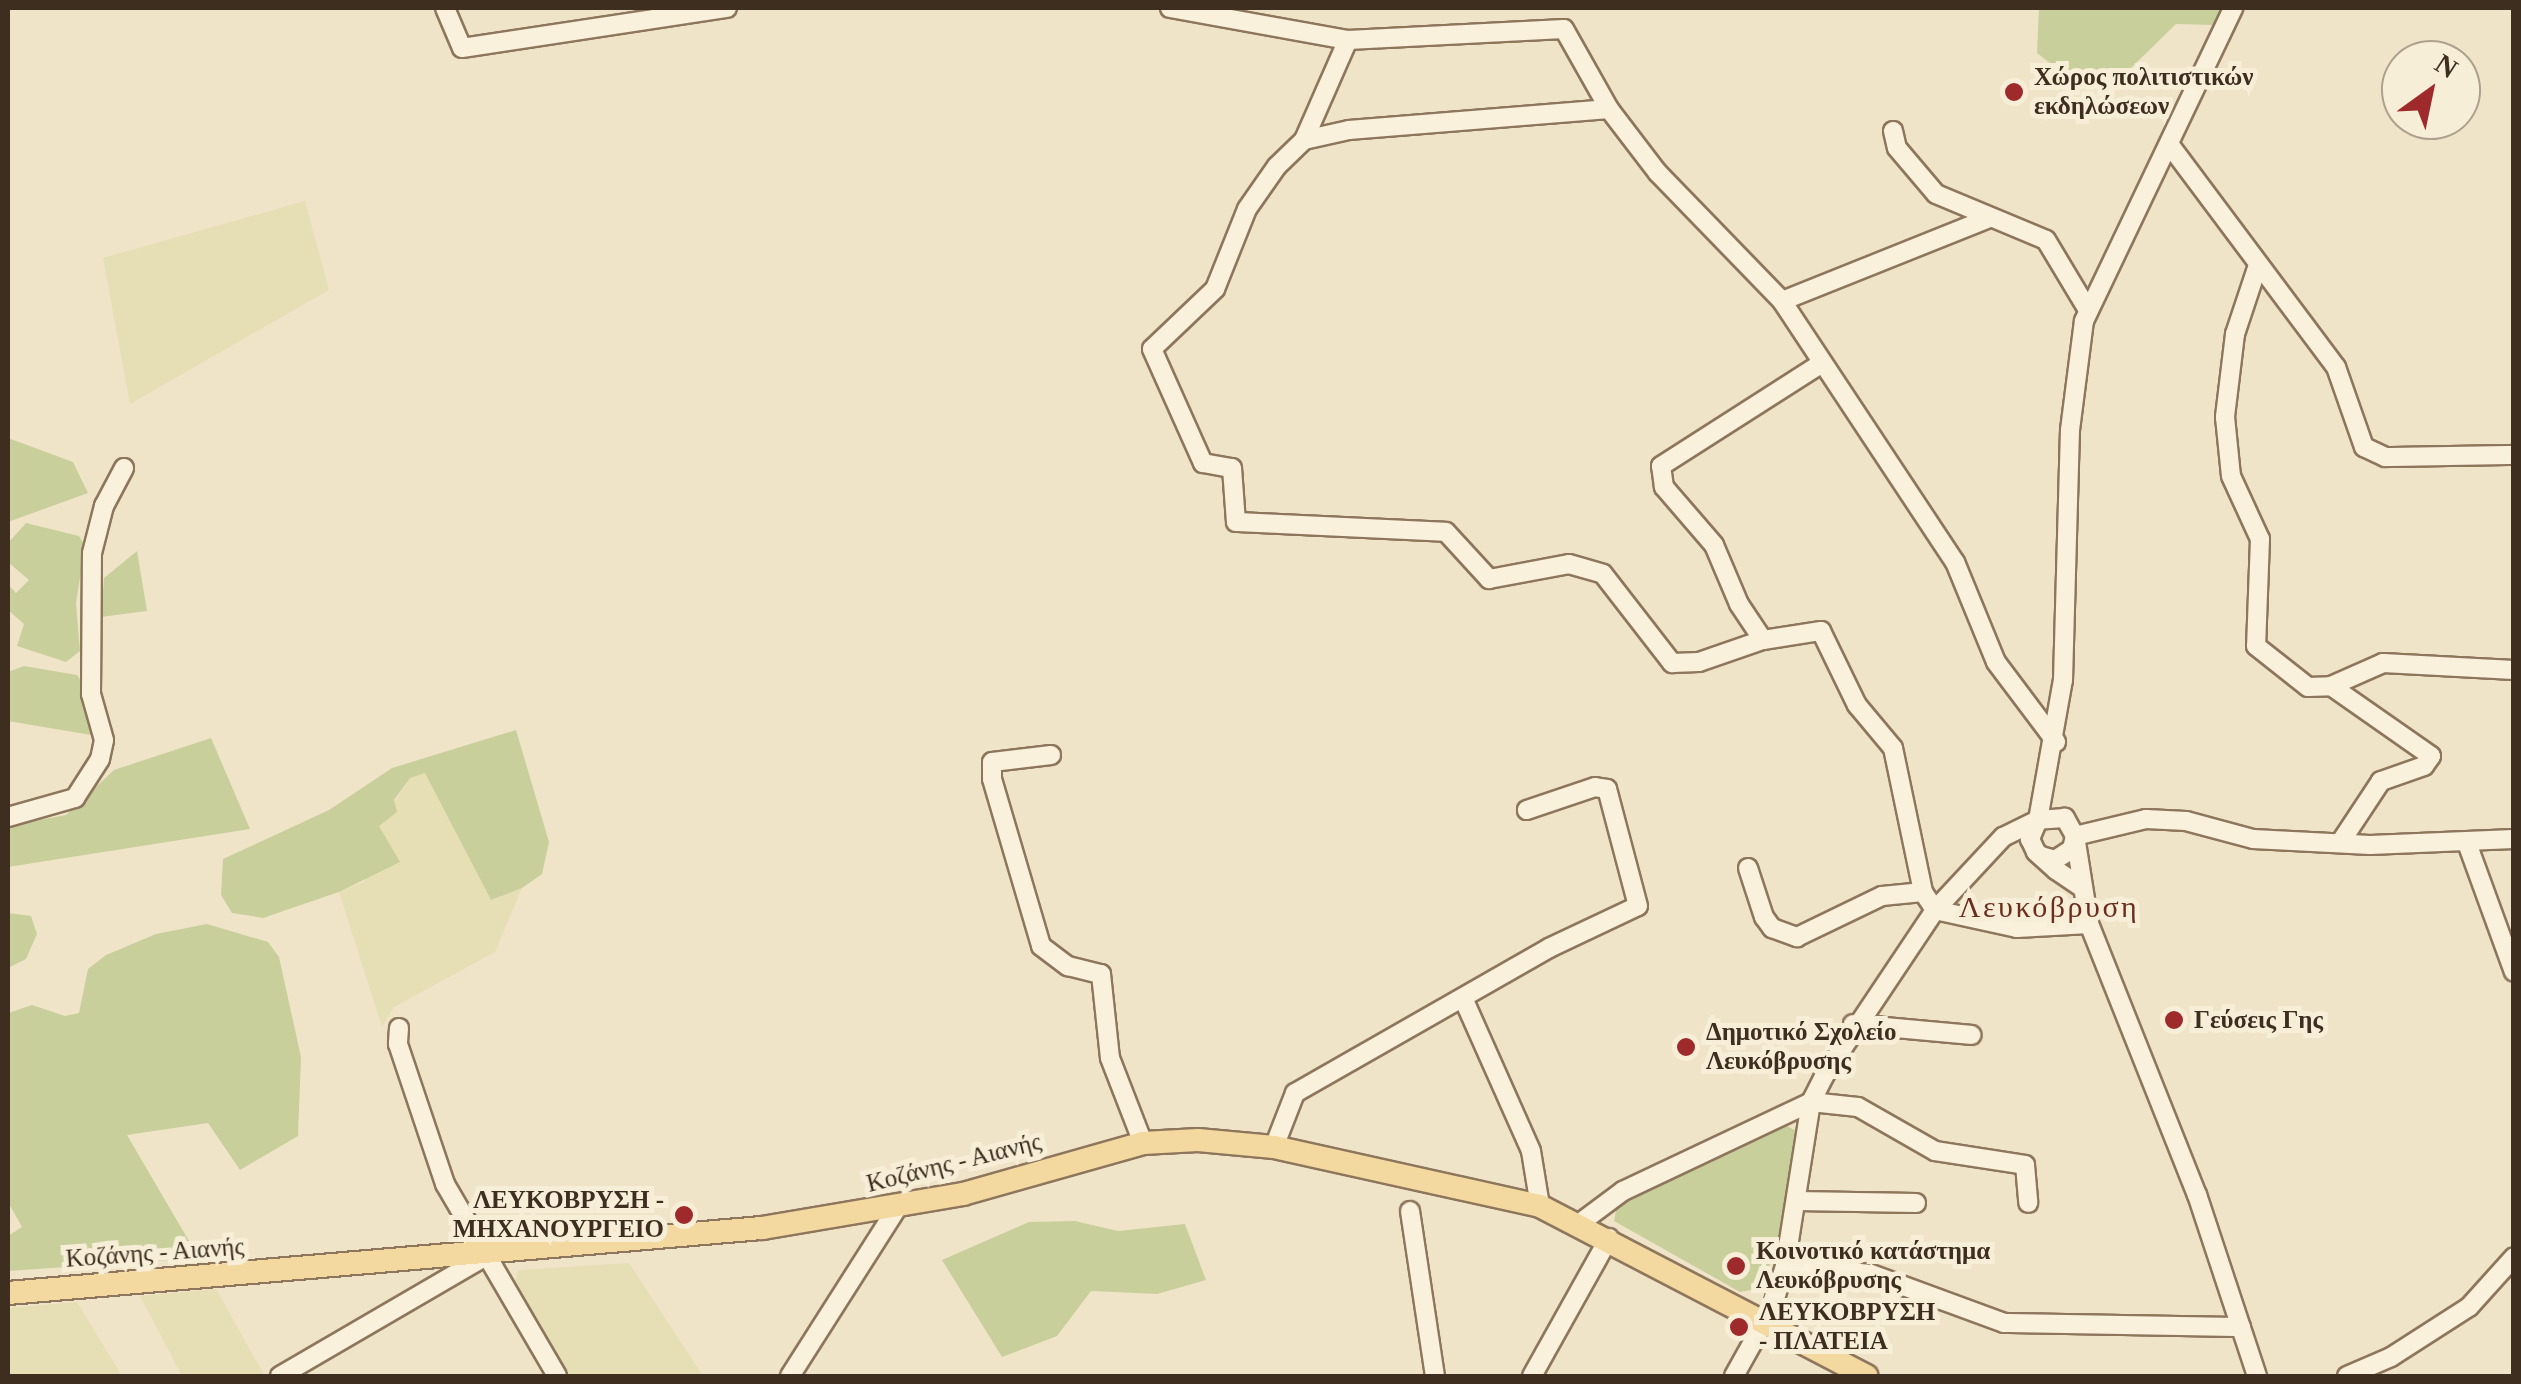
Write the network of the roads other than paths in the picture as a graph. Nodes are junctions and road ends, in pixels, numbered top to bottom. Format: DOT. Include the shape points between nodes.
graph roads {
  1 [pos="445,8"];
  2 [pos="727,8"];
  3 [pos="1170,8"];
  4 [pos="2232,8"];
  5 [pos="1348,40"];
  6 [pos="1609,109"];
  7 [pos="1893,131"];
  8 [pos="1304,140"];
  9 [pos="2169,144"];
  10 [pos="1989,218"];
  11 [pos="2257,268"];
  12 [pos="1782,301"];
  13 [pos="2088,310"];
  14 [pos="1822,363"];
  15 [pos="2514,454"];
  16 [pos="124,468"];
  17 [pos="1763,640"];
  18 [pos="2514,670"];
  19 [pos="2332,686"];
  20 [pos="2056,742"];
  21 [pos="1051,755"];
  22 [pos="2051,772"];
  23 [pos="1527,810"];
  24 [pos="8,817"];
  25 [pos="2038,820"];
  26 [pos="2073,829"];
  27 [pos="2016,831"];
  28 [pos="2514,838"];
  29 [pos="2340,843"];
  30 [pos="2467,843"];
  31 [pos="2039,854"];
  32 [pos="1748,868"];
  33 [pos="2080,886"];
  34 [pos="1923,892"];
  35 [pos="1934,910"];
  36 [pos="2089,924"];
  37 [pos="2514,972"];
  38 [pos="1464,998"];
  39 [pos="1853,1024"];
  40 [pos="399,1028"];
  41 [pos="1971,1035"];
  42 [pos="1811,1102"];
  43 [pos="1142,1143"];
  44 [pos="1274,1148"];
  45 [pos="1797,1200"];
  46 [pos="1916,1203"];
  47 [pos="2028,1203"];
  48 [pos="1540,1206"];
  49 [pos="897,1208"];
  50 [pos="1410,1212"];
  51 [pos="1580,1223"];
  52 [pos="1609,1238"];
  53 [pos="486,1256"];
  54 [pos="2514,1256"];
  55 [pos="1785,1266"];
  56 [pos="8,1293"];
  57 [pos="1764,1323"];
  58 [pos="2242,1327"];
  59 [pos="280,1376"];
  60 [pos="557,1376"];
  61 [pos="790,1376"];
  62 [pos="1436,1376"];
  63 [pos="1532,1376"];
  64 [pos="1734,1376"];
  65 [pos="1866,1376"];
  66 [pos="2257,1376"];
  67 [pos="2347,1376"];
  1 -- 2 [label="street" via="462,48"];
  3 -- 5 [label="street"];
  4 -- 9 [label="street"];
  5 -- 6 [label="street" via="1564,29"];
  5 -- 8 [label="street"];
  6 -- 8 [label="street" via="1350,130"];
  6 -- 12 [label="street" via="1658,173"];
  7 -- 10 [label="street" via="1920,180 1958,208"];
  8 -- 17 [label="street" via="1260,187 1215,289 1152,349 1203,463 1232,468 1236,522 1446,532 1489,579 1568,564 1603,574 1672,663 1698,662"];
  9 -- 11 [label="street"];
  9 -- 13 [label="street"];
  10 -- 12 [label="street"];
  10 -- 13 [label="street" via="2024,226 2046,240"];
  11 -- 15 [label="street" via="2276,280 2336,367 2364,447 2386,457"];
  11 -- 19 [label="street" via="2235,334 2224,417 2232,476 2260,539 2256,646 2308,687"];
  12 -- 14 [label="street"];
  13 -- 20 [label="street" via="2070,430"];
  14 -- 17 [label="street" via="1661,466 1664,486 1714,545"];
  14 -- 20 [label="street" via="1955,562 1996,662"];
  16 -- 24 [label="street" via="104,506 92,553 91,694 104,740 100,759 75,798"];
  17 -- 34 [label="street" via="1821,631 1857,705 1892,748"];
  18 -- 19 [label="street" via="2383,663"];
  19 -- 29 [label="street" via="2431,756 2381,781"];
  20 -- 22 [label="street"];
  21 -- 43 [label="street" via="992,762 992,779 1041,946 1068,966 1101,974 1110,1058"];
  22 -- 25 [label="street"];
  22 -- 26 [label="street"];
  23 -- 38 [label="street" via="1607,789 1638,906"];
  25 -- 26 [label="street" via="2058,815"];
  25 -- 27 [label="street"];
  25 -- 31 [label="street" via="2030,839"];
  26 -- 29 [label="street" via="2186,821 2253,839"];
  26 -- 31 [label="street" via="2062,858"];
  26 -- 33 [label="street"];
  27 -- 31 [label="street"];
  27 -- 35 [label="street" via="1984,854"];
  28 -- 30 [label="street"];
  29 -- 30 [label="street"];
  30 -- 37 [label="street"];
  31 -- 33 [label="street"];
  32 -- 34 [label="street" via="1764,918 1797,937 1882,896"];
  33 -- 36 [label="street"];
  34 -- 35 [label="street"];
  35 -- 36 [label="street" via="2017,928"];
  35 -- 39 [label="street"];
  36 -- 58 [label="street"];
  38 -- 44 [label="street" via="1295,1093"];
  38 -- 48 [label="street" via="1531,1151"];
  39 -- 41 [label="street"];
  39 -- 42 [label="street"];
  40 -- 53 [label="street" via="425,1134"];
  42 -- 45 [label="street"];
  42 -- 47 [label="street" via="1858,1107 1935,1151 2026,1166"];
  42 -- 51 [label="street" via="1622,1191"];
  43 -- 44 [label="main road, Κοζάνης - Αιανής"];
  43 -- 49 [label="main road, Κοζάνης - Αιανής"];
  44 -- 48 [label="main road, Κοζάνης - Αιανής"];
  45 -- 46 [label="street"];
  45 -- 55 [label="street"];
  48 -- 51 [label="main road, Κοζάνης - Αιανής"];
  49 -- 53 [label="main road, Κοζάνης - Αιανής"];
  49 -- 61 [label="street"];
  50 -- 62 [label="street"];
  51 -- 52 [label="main road, Κοζάνης - Αιανής"];
  52 -- 57 [label="main road, Κοζάνης - Αιανής"];
  52 -- 63 [label="street"];
  53 -- 56 [label="main road, Κοζάνης - Αιανής"];
  53 -- 59 [label="street"];
  53 -- 60 [label="street"];
  54 -- 67 [label="street" via="2469,1307 2391,1358"];
  55 -- 57 [label="street"];
  55 -- 58 [label="street" via="1871,1274 2004,1323"];
  57 -- 64 [label="street"];
  57 -- 65 [label="main road, Κοζάνης - Αιανής"];
  58 -- 66 [label="street"];
}
